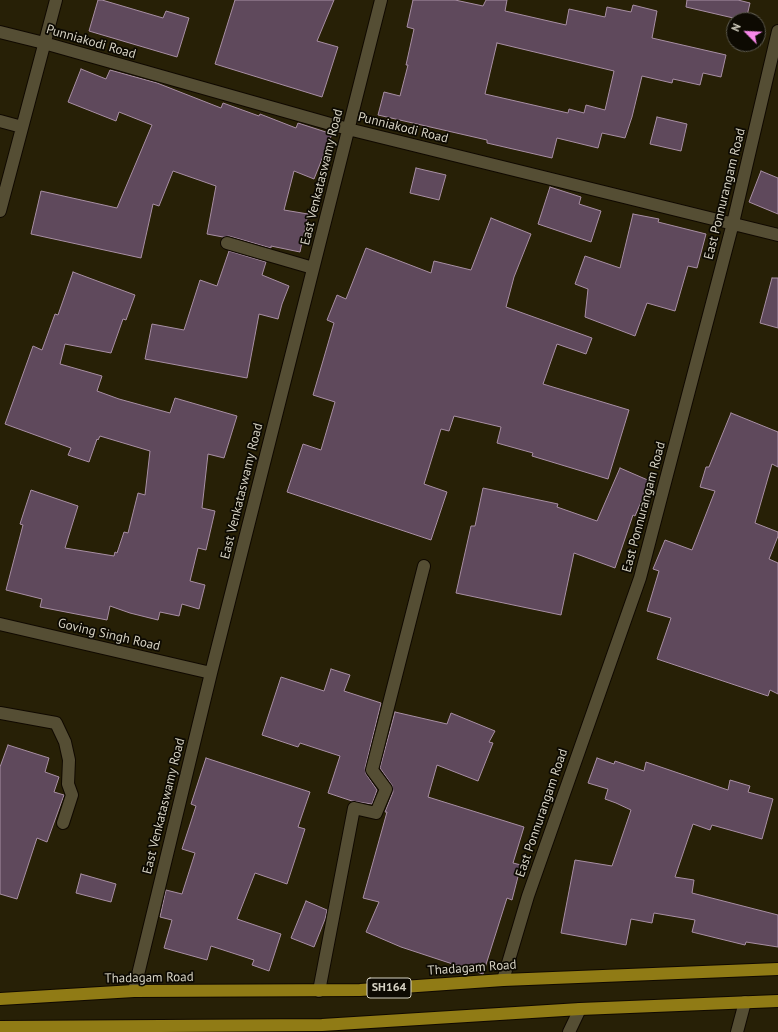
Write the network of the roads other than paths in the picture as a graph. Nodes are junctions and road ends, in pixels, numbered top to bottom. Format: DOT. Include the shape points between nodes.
graph roads {
  1 [pos="56,0"];
  2 [pos="382,0"];
  3 [pos="778,31"];
  4 [pos="0,32"];
  5 [pos="44,43"];
  6 [pos="0,121"];
  7 [pos="22,127"];
  8 [pos="348,129"];
  9 [pos="0,211"];
  10 [pos="733,224"];
  11 [pos="778,235"];
  12 [pos="227,243"];
  13 [pos="313,268"];
  14 [pos="424,566"];
  15 [pos="0,624"];
  16 [pos="211,673"];
  17 [pos="0,713"];
  18 [pos="63,823"];
  19 [pos="778,969"];
  20 [pos="503,980"];
  21 [pos="134,991"];
  22 [pos="319,991"];
  23 [pos="0,999"];
  24 [pos="778,1001"];
  25 [pos="745,1002"];
  26 [pos="580,1009"];
  27 [pos="0,1027"];
  28 [pos="320,1028"];
  29 [pos="40,1029"];
  30 [pos="569,1032"];
  31 [pos="737,1032"];
  1 -- 5 [label="street"];
  2 -- 8 [label="street, East Venkataswamy Road"];
  3 -- 10 [label="street, East Ponnurangam Road"];
  4 -- 5 [label="street, Punniakodi Road"];
  5 -- 7 [label="street"];
  5 -- 8 [label="street, Punniakodi Road"];
  6 -- 7 [label="street"];
  7 -- 9 [label="street"];
  8 -- 10 [label="street, Punniakodi Road"];
  8 -- 13 [label="street, East Venkataswamy Road"];
  10 -- 11 [label="street, Punniakodi Road"];
  10 -- 20 [label="street, East Ponnurangam Road" via="640,578 528,896"];
  12 -- 13 [label="street"];
  13 -- 16 [label="street, East Venkataswamy Road"];
  14 -- 22 [label="street" via="372,770 386,789 376,812 354,808"];
  15 -- 16 [label="street, Goving Singh Road"];
  16 -- 21 [label="street, East Venkataswamy Road"];
  17 -- 18 [label="street" via="56,724 65,742 69,760 68,784 72,795"];
  19 -- 20 [label="main road, Thadagam Road / SH164"];
  20 -- 22 [label="main road, Thadagam Road / SH164"];
  21 -- 22 [label="main road, Thadagam Road / SH164"];
  21 -- 23 [label="main road, Thadagam Road / SH164"];
  24 -- 25 [label="main road"];
  25 -- 26 [label="main road"];
  25 -- 31 [label="street"];
  26 -- 28 [label="main road"];
  26 -- 30 [label="street"];
  27 -- 29 [label="main road"];
  28 -- 29 [label="main road"];
}
